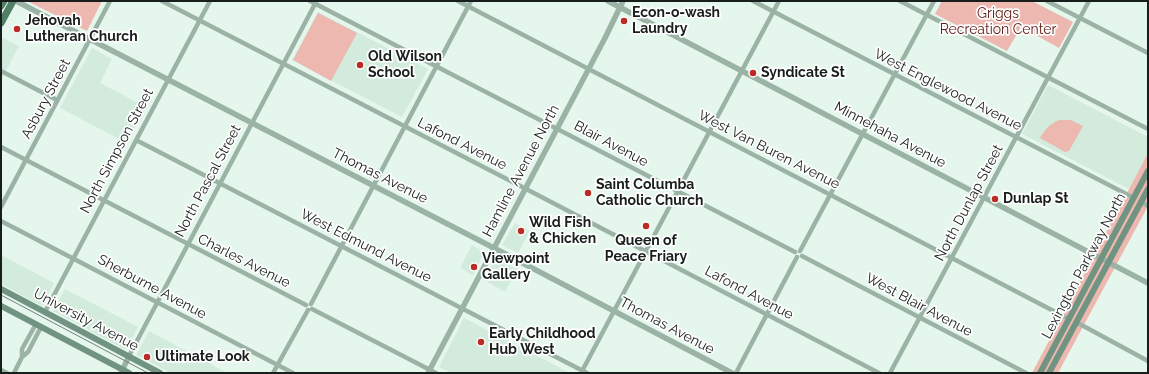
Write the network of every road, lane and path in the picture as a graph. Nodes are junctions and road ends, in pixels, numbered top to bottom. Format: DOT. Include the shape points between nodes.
graph roads {
  1 [pos="4,1"];
  2 [pos="13,1"];
  3 [pos="16,1"];
  4 [pos="110,1"];
  5 [pos="162,1"];
  6 [pos="210,1"];
  7 [pos="458,1"];
  8 [pos="471,1"];
  9 [pos="608,1"];
  10 [pos="623,1"];
  11 [pos="753,1"];
  12 [pos="780,1"];
  13 [pos="900,1"];
  14 [pos="934,1"];
  15 [pos="1047,1"];
  16 [pos="1089,1"];
  17 [pos="314,2"];
  18 [pos="1,6"];
  19 [pos="469,6"];
  20 [pos="620,8"];
  21 [pos="774,12"];
  22 [pos="927,15"];
  23 [pos="1080,18"];
  24 [pos="199,20"];
  25 [pos="1,23"];
  26 [pos="89,40"];
  27 [pos="1148,53"];
  28 [pos="283,64"];
  29 [pos="436,66"];
  30 [pos="589,69"];
  31 [pos="1,70"];
  32 [pos="742,71"];
  33 [pos="895,75"];
  34 [pos="1048,78"];
  35 [pos="168,80"];
  36 [pos="57,100"];
  37 [pos="252,123"];
  38 [pos="405,127"];
  39 [pos="557,129"];
  40 [pos="1148,129"];
  41 [pos="710,132"];
  42 [pos="863,134"];
  43 [pos="1016,138"];
  44 [pos="136,140"];
  45 [pos="1,147"];
  46 [pos="26,160"];
  47 [pos="1148,171"];
  48 [pos="220,184"];
  49 [pos="373,186"];
  50 [pos="526,189"];
  51 [pos="1148,189"];
  52 [pos="678,192"];
  53 [pos="831,194"];
  54 [pos="984,197"];
  55 [pos="1134,198"];
  56 [pos="104,200"];
  57 [pos="1141,202"];
  58 [pos="1148,206"];
  59 [pos="1,207"];
  60 [pos="1,221"];
  61 [pos="188,244"];
  62 [pos="341,245"];
  63 [pos="494,248"];
  64 [pos="646,252"];
  65 [pos="799,254"];
  66 [pos="73,258"];
  67 [pos="952,258"];
  68 [pos="1102,258"];
  69 [pos="1109,262"];
  70 [pos="1148,283"];
  71 [pos="1,289"];
  72 [pos="157,302"];
  73 [pos="1,306"];
  74 [pos="309,307"];
  75 [pos="462,308"];
  76 [pos="614,311"];
  77 [pos="45,312"];
  78 [pos="767,314"];
  79 [pos="920,317"];
  80 [pos="1069,319"];
  81 [pos="1076,322"];
  82 [pos="38,325"];
  83 [pos="129,356"];
  84 [pos="1148,361"];
  85 [pos="278,365"];
  86 [pos="1,370"];
  87 [pos="122,371"];
  88 [pos="429,371"];
  89 [pos="583,372"];
  90 [pos="7,373"];
  91 [pos="14,373"];
  92 [pos="130,373"];
  93 [pos="160,373"];
  94 [pos="273,373"];
  95 [pos="293,373"];
  96 [pos="436,373"];
  97 [pos="732,373"];
  98 [pos="736,373"];
  99 [pos="879,373"];
  100 [pos="890,373"];
  101 [pos="1026,373"];
  102 [pos="1040,373"];
  103 [pos="1050,373"];
  1 -- 18 [label="main road"];
  2 -- 25 [label="main road"];
  3 -- 26 [label="street, Thomas Avenue"];
  4 -- 26 [label="street, Asbury Street"];
  5 -- 24 [label="street, Lafond Avenue"];
  6 -- 24 [label="street, North Simpson Street"];
  7 -- 19 [label="street, West Van Buren Avenue"];
  8 -- 19 [label="street"];
  9 -- 20 [label="street, Minnehaha Avenue"];
  10 -- 20 [label="street, Hamline Avenue North"];
  11 -- 21 [label="street, West Englewood Avenue"];
  12 -- 21 [label="street"];
  13 -- 22 [label="street"];
  14 -- 22 [label="street"];
  15 -- 23 [label="street"];
  16 -- 23 [label="street, North Dunlap Street"];
  17 -- 28 [label="street, North Pascal Street"];
  17 -- 29 [label="street, Blair Avenue"];
  19 -- 29 [label="street"];
  19 -- 30 [label="street, West Van Buren Avenue"];
  20 -- 30 [label="street, Hamline Avenue North"];
  20 -- 32 [label="street, Minnehaha Avenue"];
  21 -- 32 [label="street"];
  21 -- 33 [label="street, West Englewood Avenue"];
  22 -- 33 [label="street"];
  22 -- 34 [label="street"];
  23 -- 27 [label="street"];
  23 -- 34 [label="street, North Dunlap Street"];
  24 -- 28 [label="street, Lafond Avenue"];
  24 -- 35 [label="street, North Simpson Street"];
  26 -- 35 [label="street, Thomas Avenue"];
  26 -- 36 [label="street, Asbury Street"];
  28 -- 37 [label="street, North Pascal Street"];
  28 -- 38 [label="street, Lafond Avenue"];
  29 -- 38 [label="street"];
  29 -- 39 [label="street, Blair Avenue"];
  30 -- 39 [label="street, Hamline Avenue North"];
  30 -- 41 [label="street, West Van Buren Avenue"];
  31 -- 36 [label="street"];
  32 -- 41 [label="street"];
  32 -- 42 [label="street, Minnehaha Avenue"];
  33 -- 42 [label="street"];
  33 -- 43 [label="street, West Englewood Avenue"];
  34 -- 40 [label="street"];
  34 -- 43 [label="street, North Dunlap Street"];
  35 -- 37 [label="street, Thomas Avenue"];
  35 -- 44 [label="street, North Simpson Street"];
  36 -- 46 [label="street, Asbury Street"];
  37 -- 48 [label="street, North Pascal Street"];
  37 -- 49 [label="street, Thomas Avenue"];
  38 -- 49 [label="street"];
  38 -- 50 [label="street, Lafond Avenue"];
  39 -- 50 [label="street, Hamline Avenue North"];
  39 -- 52 [label="street, Blair Avenue"];
  41 -- 52 [label="street"];
  41 -- 53 [label="street, West Van Buren Avenue"];
  42 -- 53 [label="street"];
  42 -- 54 [label="street, Minnehaha Avenue"];
  43 -- 54 [label="street, North Dunlap Street"];
  43 -- 55 [label="street, West Englewood Avenue"];
  44 -- 48 [label="street, West Edmund Avenue"];
  44 -- 56 [label="street, North Simpson Street"];
  45 -- 46 [label="street, Charles Avenue"];
  46 -- 56 [label="street, Charles Avenue"];
  46 -- 59 [label="street, Asbury Street"];
  47 -- 55 [label="main road, Lexington Parkway North"];
  48 -- 61 [label="street, North Pascal Street"];
  48 -- 62 [label="street, West Edmund Avenue"];
  49 -- 62 [label="street"];
  49 -- 63 [label="street, Thomas Avenue"];
  50 -- 63 [label="street, Hamline Avenue North"];
  50 -- 64 [label="street, Lafond Avenue"];
  51 -- 57 [label="main road, Lexington Parkway North"];
  52 -- 64 [label="street"];
  52 -- 65 [label="street, Blair Avenue"];
  53 -- 65 [label="street"];
  53 -- 67 [label="street, West Van Buren Avenue"];
  54 -- 67 [label="street, North Dunlap Street"];
  54 -- 68 [label="street, Minnehaha Avenue"];
  55 -- 68 [label="main road, Lexington Parkway North"];
  56 -- 61 [label="street, Charles Avenue"];
  56 -- 66 [label="street, North Simpson Street"];
  57 -- 58 [label="street"];
  57 -- 69 [label="main road, Lexington Parkway North"];
  60 -- 66 [label="street, Sherburne Avenue"];
  61 -- 72 [label="street, North Pascal Street"];
  61 -- 74 [label="street, Charles Avenue"];
  62 -- 74 [label="street"];
  62 -- 75 [label="street, West Edmund Avenue"];
  63 -- 75 [label="street, Hamline Avenue North"];
  63 -- 76 [label="street, Thomas Avenue"];
  64 -- 76 [label="street"];
  64 -- 78 [label="street, Lafond Avenue"];
  65 -- 78 [label="street"];
  65 -- 79 [label="street, West Blair Avenue"];
  66 -- 72 [label="street, Sherburne Avenue"];
  66 -- 77 [label="street, North Simpson Street"];
  67 -- 79 [label="street, North Dunlap Street"];
  67 -- 80 [label="street, West Van Buren Avenue"];
  68 -- 69 [label="street, Minnehaha Avenue"];
  68 -- 80 [label="main road, Lexington Parkway North"];
  69 -- 70 [label="street, Minnehaha Avenue"];
  69 -- 81 [label="main road, Lexington Parkway North"];
  71 -- 77 [label="main road, University Avenue"];
  72 -- 83 [label="street, North Pascal Street"];
  72 -- 85 [label="street, Sherburne Avenue"];
  73 -- 82 [label="main road, University Avenue"];
  74 -- 85 [label="street"];
  74 -- 88 [label="street, Charles Avenue"];
  75 -- 88 [label="street, Hamline Avenue North"];
  75 -- 89 [label="street, West Edmund Avenue"];
  76 -- 89 [label="street"];
  76 -- 97 [label="street, Thomas Avenue"];
  77 -- 83 [label="main road, University Avenue"];
  78 -- 98 [label="street"];
  78 -- 99 [label="street, Lafond Avenue"];
  79 -- 100 [label="street, North Dunlap Street"];
  79 -- 101 [label="street, West Blair Avenue"];
  80 -- 102 [label="main road, Lexington Parkway North"];
  81 -- 84 [label="street"];
  81 -- 103 [label="main road, Lexington Parkway North"];
  82 -- 87 [label="main road, University Avenue"];
  82 -- 91 [label="street" via="22,349 22,357"];
  83 -- 87 [label="street, North Pascal Street"];
  83 -- 93 [label="main road, University Avenue"];
  85 -- 94 [label="street"];
  85 -- 95 [label="street, Sherburne Avenue"];
  86 -- 90 [label="street"];
  87 -- 92 [label="main road, University Avenue"];
  88 -- 96 [label="street, Charles Avenue"];
}
